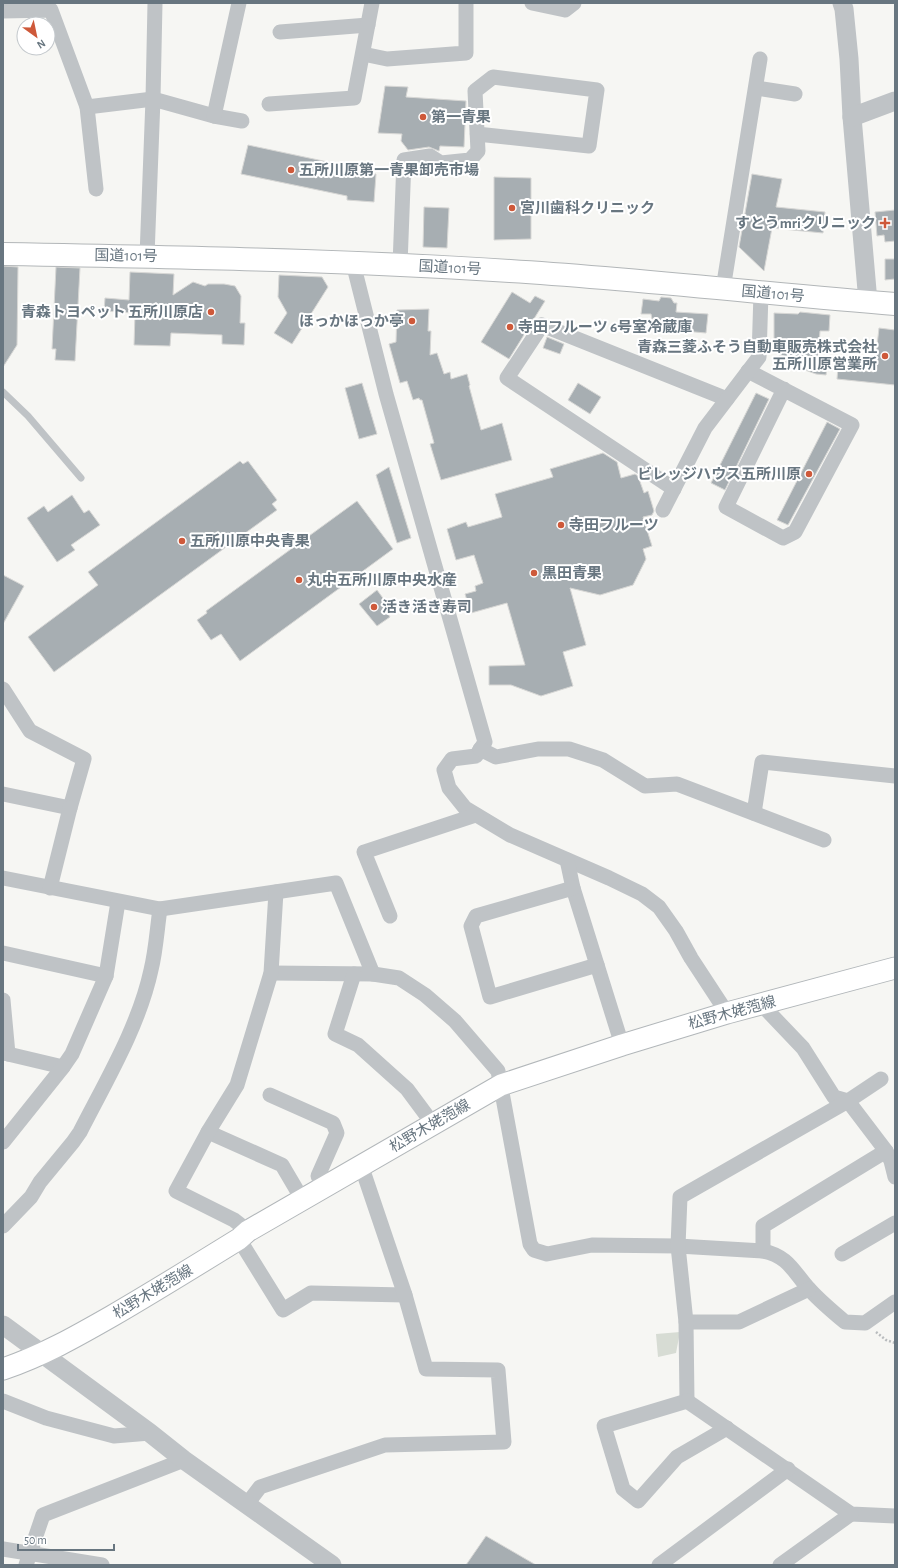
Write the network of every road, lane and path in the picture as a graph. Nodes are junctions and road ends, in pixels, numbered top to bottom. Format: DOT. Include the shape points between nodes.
graph roads {
  1 [pos="155,3"];
  2 [pos="239,3"];
  3 [pos="372,3"];
  4 [pos="466,3"];
  5 [pos="532,3"];
  6 [pos="574,3"];
  7 [pos="842,3"];
  8 [pos="3,11"];
  9 [pos="368,25"];
  10 [pos="280,32"];
  11 [pos="363,54"];
  12 [pos="760,59"];
  13 [pos="756,88"];
  14 [pos="795,94"];
  15 [pos="153,98"];
  16 [pos="895,101"];
  17 [pos="269,104"];
  18 [pos="87,107"];
  19 [pos="214,116"];
  20 [pos="852,117"];
  21 [pos="242,122"];
  22 [pos="477,134"];
  23 [pos="96,189"];
  24 [pos="3,254"];
  25 [pos="147,256"];
  26 [pos="353,263"];
  27 [pos="400,265"];
  28 [pos="723,289"];
  29 [pos="761,293"];
  30 [pos="868,302"];
  31 [pos="895,304"];
  32 [pos="748,371"];
  33 [pos="784,390"];
  34 [pos="3,392"];
  35 [pos="727,399"];
  36 [pos="81,478"];
  37 [pos="674,489"];
  38 [pos="664,510"];
  39 [pos="3,689"];
  40 [pos="480,749"];
  41 [pos="895,776"];
  42 [pos="3,794"];
  43 [pos="70,808"];
  44 [pos="754,813"];
  45 [pos="476,815"];
  46 [pos="824,840"];
  47 [pos="567,860"];
  48 [pos="3,878"];
  49 [pos="50,888"];
  50 [pos="573,888"];
  51 [pos="276,892"];
  52 [pos="118,902"];
  53 [pos="160,909"];
  54 [pos="390,916"];
  55 [pos="3,953"];
  56 [pos="597,965"];
  57 [pos="895,968"];
  58 [pos="271,973"];
  59 [pos="354,974"];
  60 [pos="373,974"];
  61 [pos="106,976"];
  62 [pos="3,1000"];
  63 [pos="762,1005"];
  64 [pos="727,1013"];
  65 [pos="622,1045"];
  66 [pos="5,1054"];
  67 [pos="63,1067"];
  68 [pos="881,1079"];
  69 [pos="501,1085"];
  70 [pos="270,1095"];
  71 [pos="848,1101"];
  72 [pos="433,1124"];
  73 [pos="208,1132"];
  74 [pos="3,1142"];
  75 [pos="886,1151"];
  76 [pos="361,1165"];
  77 [pos="895,1177"];
  78 [pos="323,1187"];
  79 [pos="302,1199"];
  80 [pos="895,1223"];
  81 [pos="3,1226"];
  82 [pos="244,1235"];
  83 [pos="678,1246"];
  84 [pos="763,1251"];
  85 [pos="842,1254"];
  86 [pos="809,1289"];
  87 [pos="405,1295"];
  88 [pos="895,1302"];
  89 [pos="686,1322"];
  90 [pos="865,1322"];
  91 [pos="3,1325"];
  92 [pos="895,1343"];
  93 [pos="43,1354"];
  94 [pos="3,1369"];
  95 [pos="3,1401"];
  96 [pos="687,1401"];
  97 [pos="727,1428"];
  98 [pos="150,1434"];
  99 [pos="184,1460"];
  100 [pos="788,1469"];
  101 [pos="247,1504"];
  102 [pos="851,1514"];
  103 [pos="895,1516"];
  104 [pos="3,1549"];
  105 [pos="28,1559"];
  106 [pos="102,1565"];
  107 [pos="332,1565"];
  108 [pos="660,1565"];
  109 [pos="780,1565"];
  1 -- 15 [label="street"];
  2 -- 19 [label="street"];
  3 -- 9 [label="street"];
  4 -- 11 [label="street" via="466,53 387,59"];
  5 -- 6 [label="street" via="565,10"];
  7 -- 20 [label="street" via="849,59"];
  8 -- 18 [label="street" via="51,10"];
  9 -- 10 [label="street"];
  9 -- 11 [label="street"];
  11 -- 17 [label="street" via="354,98"];
  12 -- 13 [label="street"];
  13 -- 14 [label="street"];
  13 -- 28 [label="street"];
  15 -- 18 [label="street"];
  15 -- 19 [label="street"];
  15 -- 25 [label="street"];
  16 -- 20 [label="street"];
  18 -- 23 [label="street"];
  19 -- 21 [label="street"];
  20 -- 30 [label="street"];
  22 -- 22 [label="street" via="475,91 493,77 597,90 589,146"];
  22 -- 27 [label="street" via="478,151 470,160 441,163 430,156 404,160"];
  24 -- 25 [label="highway, 国道101号"];
  25 -- 26 [label="highway, 国道101号"];
  26 -- 27 [label="highway, 国道101号"];
  26 -- 40 [label="street" via="386,394 485,742"];
  27 -- 28 [label="highway, 国道101号" via="511,271"];
  28 -- 29 [label="highway, 国道101号"];
  29 -- 30 [label="highway, 国道101号"];
  29 -- 32 [label="street" via="759,357"];
  30 -- 31 [label="highway, 国道101号"];
  32 -- 33 [label="street"];
  32 -- 35 [label="street"];
  33 -- 33 [label="street" via="852,425 796,532 783,538 726,507"];
  34 -- 36 [label="lane" via="28,416"];
  35 -- 37 [label="street" via="705,428"];
  35 -- 37 [label="street" via="542,325 508,378"];
  37 -- 38 [label="street"];
  39 -- 43 [label="street" via="30,731 84,759"];
  40 -- 44 [label="street" via="496,757 538,749 569,749 603,760 645,786 677,784"];
  40 -- 45 [label="street" via="476,756 452,759 444,770 449,788 465,808"];
  41 -- 44 [label="street" via="762,762"];
  42 -- 43 [label="street"];
  43 -- 49 [label="street"];
  44 -- 46 [label="street"];
  45 -- 47 [label="street" via="510,835"];
  45 -- 54 [label="street" via="364,852"];
  47 -- 50 [label="street"];
  47 -- 64 [label="street" via="642,894 659,908"];
  48 -- 49 [label="street"];
  49 -- 52 [label="street"];
  50 -- 56 [label="street"];
  50 -- 56 [label="street" via="476,916 471,926 490,997"];
  51 -- 53 [label="street"];
  51 -- 58 [label="street"];
  51 -- 60 [label="street" via="336,883"];
  52 -- 53 [label="street"];
  52 -- 61 [label="street"];
  53 -- 81 [label="street" via="151,970 121,1051 80,1132 49,1169 25,1204"];
  55 -- 61 [label="street"];
  56 -- 65 [label="street"];
  57 -- 63 [label="main road, 松野木姥萢線"];
  58 -- 59 [label="street"];
  58 -- 73 [label="street" via="238,1085"];
  59 -- 60 [label="street"];
  59 -- 72 [label="street" via="335,1034 358,1045 407,1089"];
  60 -- 69 [label="street" via="399,978 425,995 455,1021 498,1072"];
  61 -- 67 [label="street" via="72,1054"];
  62 -- 66 [label="street"];
  63 -- 64 [label="main road, 松野木姥萢線"];
  63 -- 71 [label="street" via="803,1048 834,1097"];
  64 -- 65 [label="main road, 松野木姥萢線"];
  65 -- 69 [label="main road, 松野木姥萢線"];
  66 -- 67 [label="street"];
  67 -- 74 [label="street"];
  68 -- 71 [label="street"];
  69 -- 72 [label="main road, 松野木姥萢線"];
  69 -- 83 [label="street" via="530,1244 534,1250 547,1254 592,1245"];
  70 -- 78 [label="street" via="332,1123 337,1133 318,1176"];
  71 -- 75 [label="street"];
  71 -- 83 [label="street" via="680,1197"];
  72 -- 76 [label="main road, 松野木姥萢線"];
  73 -- 79 [label="street" via="282,1165"];
  73 -- 82 [label="street" via="176,1191 234,1220"];
  75 -- 77 [label="street"];
  75 -- 84 [label="street" via="763,1226"];
  76 -- 78 [label="main road, 松野木姥萢線"];
  76 -- 87 [label="street"];
  78 -- 79 [label="main road, 松野木姥萢線"];
  79 -- 82 [label="main road, 松野木姥萢線"];
  80 -- 85 [label="street"];
  82 -- 87 [label="street" via="283,1310 311,1293"];
  82 -- 93 [label="main road, 松野木姥萢線" via="127,1307"];
  83 -- 84 [label="street"];
  83 -- 89 [label="street"];
  84 -- 86 [label="street" via="785,1260"];
  86 -- 89 [label="street" via="739,1322"];
  86 -- 90 [label="street" via="845,1322"];
  87 -- 101 [label="street" via="426,1369 498,1370 504,1442 385,1445 260,1486"];
  88 -- 90 [label="street"];
  89 -- 96 [label="street"];
  90 -- 92 [label="path" via="886,1340"];
  91 -- 93 [label="street"];
  93 -- 94 [label="main road, 松野木姥萢線"];
  93 -- 98 [label="street"];
  95 -- 98 [label="street" via="46,1418 114,1436"];
  96 -- 97 [label="street"];
  96 -- 97 [label="street" via="604,1426 623,1489 638,1501 677,1457"];
  97 -- 100 [label="street"];
  98 -- 99 [label="street"];
  99 -- 101 [label="street"];
  99 -- 105 [label="street" via="43,1515"];
  100 -- 102 [label="street"];
  100 -- 108 [label="street"];
  101 -- 107 [label="street"];
  102 -- 103 [label="street"];
  102 -- 109 [label="street"];
  104 -- 105 [label="street"];
  105 -- 106 [label="street"];
}
